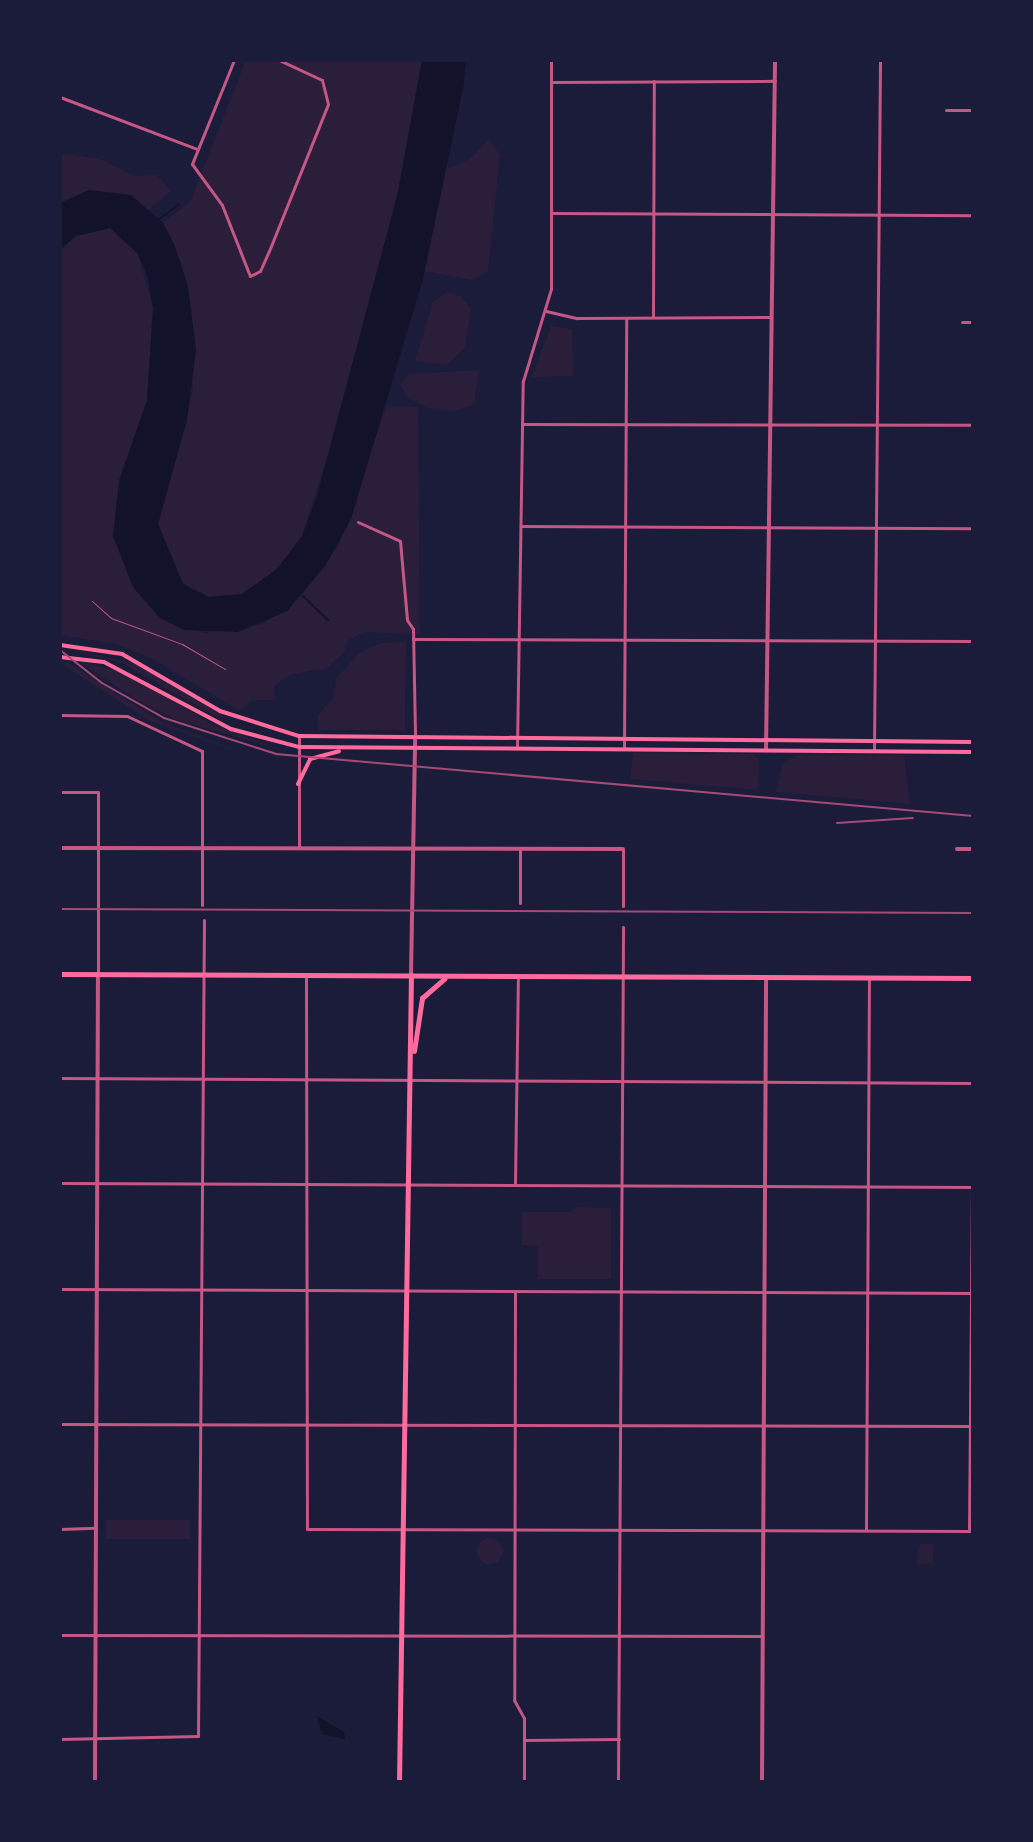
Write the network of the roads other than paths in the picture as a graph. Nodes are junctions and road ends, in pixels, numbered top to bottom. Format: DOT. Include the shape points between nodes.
graph roads {
  1 [pos="234,60"];
  2 [pos="279,60"];
  3 [pos="551,60"];
  4 [pos="775,60"];
  5 [pos="880,60"];
  6 [pos="654,81"];
  7 [pos="775,81"];
  8 [pos="551,82"];
  9 [pos="60,97"];
  10 [pos="946,110"];
  11 [pos="973,110"];
  12 [pos="197,149"];
  13 [pos="551,213"];
  14 [pos="653,213"];
  15 [pos="773,214"];
  16 [pos="879,214"];
  17 [pos="973,215"];
  18 [pos="546,311"];
  19 [pos="653,317"];
  20 [pos="771,317"];
  21 [pos="626,318"];
  22 [pos="962,322"];
  23 [pos="973,322"];
  24 [pos="522,424"];
  25 [pos="625,424"];
  26 [pos="770,424"];
  27 [pos="877,425"];
  28 [pos="973,425"];
  29 [pos="358,522"];
  30 [pos="522,526"];
  31 [pos="625,526"];
  32 [pos="769,527"];
  33 [pos="876,527"];
  34 [pos="973,528"];
  35 [pos="92,601"];
  36 [pos="413,639"];
  37 [pos="520,639"];
  38 [pos="624,640"];
  39 [pos="768,640"];
  40 [pos="875,640"];
  41 [pos="973,641"];
  42 [pos="60,645"];
  43 [pos="60,657"];
  44 [pos="225,669"];
  45 [pos="60,715"];
  46 [pos="299,736"];
  47 [pos="415,739"];
  48 [pos="517,740"];
  49 [pos="766,740"];
  50 [pos="624,741"];
  51 [pos="874,741"];
  52 [pos="973,742"];
  53 [pos="299,747"];
  54 [pos="362,749"];
  55 [pos="415,749"];
  56 [pos="517,749"];
  57 [pos="624,749"];
  58 [pos="766,750"];
  59 [pos="874,751"];
  60 [pos="973,752"];
  61 [pos="298,784"];
  62 [pos="60,792"];
  63 [pos="60,848"];
  64 [pos="98,848"];
  65 [pos="202,848"];
  66 [pos="299,848"];
  67 [pos="414,848"];
  68 [pos="520,848"];
  69 [pos="623,849"];
  70 [pos="957,849"];
  71 [pos="973,849"];
  72 [pos="520,903"];
  73 [pos="202,905"];
  74 [pos="623,906"];
  75 [pos="204,920"];
  76 [pos="623,927"];
  77 [pos="60,974"];
  78 [pos="98,974"];
  79 [pos="204,975"];
  80 [pos="306,975"];
  81 [pos="411,975"];
  82 [pos="449,976"];
  83 [pos="518,976"];
  84 [pos="623,977"];
  85 [pos="766,978"];
  86 [pos="869,978"];
  87 [pos="973,978"];
  88 [pos="973,1004"];
  89 [pos="412,1054"];
  90 [pos="60,1078"];
  91 [pos="98,1079"];
  92 [pos="203,1079"];
  93 [pos="307,1079"];
  94 [pos="412,1080"];
  95 [pos="516,1081"];
  96 [pos="622,1082"];
  97 [pos="766,1082"];
  98 [pos="868,1082"];
  99 [pos="973,1083"];
  100 [pos="973,1104"];
  101 [pos="60,1183"];
  102 [pos="99,1183"];
  103 [pos="201,1184"];
  104 [pos="306,1184"];
  105 [pos="412,1185"];
  106 [pos="515,1185"];
  107 [pos="622,1186"];
  108 [pos="766,1186"];
  109 [pos="867,1187"];
  110 [pos="973,1187"];
  111 [pos="60,1289"];
  112 [pos="96,1289"];
  113 [pos="201,1290"];
  114 [pos="305,1290"];
  115 [pos="409,1291"];
  116 [pos="515,1291"];
  117 [pos="621,1291"];
  118 [pos="764,1292"];
  119 [pos="866,1292"];
  120 [pos="972,1293"];
  121 [pos="60,1424"];
  122 [pos="97,1424"];
  123 [pos="306,1424"];
  124 [pos="200,1425"];
  125 [pos="404,1425"];
  126 [pos="866,1426"];
  127 [pos="972,1426"];
  128 [pos="515,1427"];
  129 [pos="620,1427"];
  130 [pos="763,1427"];
  131 [pos="96,1528"];
  132 [pos="60,1529"];
  133 [pos="401,1530"];
  134 [pos="515,1530"];
  135 [pos="620,1530"];
  136 [pos="765,1530"];
  137 [pos="866,1530"];
  138 [pos="971,1531"];
  139 [pos="400,1634"];
  140 [pos="60,1635"];
  141 [pos="97,1635"];
  142 [pos="199,1635"];
  143 [pos="513,1635"];
  144 [pos="619,1635"];
  145 [pos="762,1636"];
  146 [pos="60,1739"];
  147 [pos="96,1739"];
  148 [pos="619,1739"];
  149 [pos="524,1740"];
  150 [pos="95,1782"];
  151 [pos="399,1782"];
  152 [pos="524,1782"];
  153 [pos="618,1782"];
  154 [pos="762,1782"];
  1 -- 12 [label="street"];
  2 -- 12 [label="street" via="322,80 328,104 260,271 250,276 222,205 193,166"];
  3 -- 8 [label="street"];
  4 -- 7 [label="street"];
  5 -- 16 [label="street"];
  6 -- 7 [label="street"];
  6 -- 8 [label="street"];
  6 -- 14 [label="street"];
  7 -- 15 [label="street"];
  8 -- 13 [label="street"];
  9 -- 12 [label="street"];
  10 -- 11 [label="street"];
  13 -- 14 [label="street"];
  13 -- 18 [label="street"];
  14 -- 15 [label="street"];
  14 -- 19 [label="street"];
  15 -- 16 [label="street"];
  15 -- 20 [label="street"];
  16 -- 17 [label="street"];
  16 -- 27 [label="street"];
  18 -- 21 [label="street" via="566,317"];
  18 -- 24 [label="street" via="524,366"];
  19 -- 20 [label="street"];
  19 -- 21 [label="street"];
  20 -- 26 [label="street"];
  21 -- 25 [label="street"];
  22 -- 23 [label="street"];
  24 -- 25 [label="street"];
  24 -- 30 [label="street"];
  25 -- 26 [label="street"];
  25 -- 31 [label="street"];
  26 -- 27 [label="street"];
  26 -- 32 [label="street"];
  27 -- 28 [label="street"];
  27 -- 33 [label="street"];
  29 -- 36 [label="street" via="400,541"];
  30 -- 31 [label="street"];
  30 -- 37 [label="street"];
  31 -- 32 [label="street"];
  31 -- 38 [label="street"];
  32 -- 33 [label="street"];
  32 -- 39 [label="street"];
  33 -- 34 [label="street"];
  33 -- 40 [label="street"];
  35 -- 44 [label="lane" via="111,618 182,644"];
  36 -- 37 [label="street"];
  36 -- 47 [label="street"];
  37 -- 38 [label="street"];
  37 -- 48 [label="street"];
  38 -- 39 [label="street"];
  38 -- 50 [label="street"];
  39 -- 40 [label="street"];
  39 -- 49 [label="street"];
  40 -- 41 [label="street"];
  40 -- 51 [label="street"];
  42 -- 46 [label="main road" via="122,654 220,711 258,728"];
  43 -- 53 [label="main road" via="104,662 231,729"];
  45 -- 65 [label="street" via="127,716 202,751"];
  46 -- 47 [label="main road"];
  46 -- 53 [label="street"];
  47 -- 48 [label="main road"];
  47 -- 55 [label="street"];
  48 -- 50 [label="main road"];
  48 -- 56 [label="street"];
  49 -- 50 [label="main road"];
  49 -- 51 [label="main road"];
  49 -- 58 [label="street"];
  50 -- 57 [label="street"];
  51 -- 52 [label="main road"];
  51 -- 59 [label="street"];
  53 -- 54 [label="main road"];
  53 -- 61 [label="street"];
  54 -- 55 [label="main road"];
  54 -- 61 [label="main road" via="310,759"];
  55 -- 56 [label="main road"];
  55 -- 67 [label="street"];
  56 -- 57 [label="main road"];
  57 -- 58 [label="main road"];
  58 -- 59 [label="main road"];
  59 -- 60 [label="main road"];
  61 -- 66 [label="street"];
  62 -- 64 [label="street" via="98,792"];
  63 -- 64 [label="street"];
  64 -- 65 [label="street"];
  64 -- 78 [label="street"];
  65 -- 66 [label="street"];
  65 -- 73 [label="street"];
  66 -- 67 [label="street"];
  67 -- 68 [label="street"];
  67 -- 81 [label="street"];
  68 -- 69 [label="street"];
  68 -- 72 [label="street"];
  69 -- 74 [label="street"];
  70 -- 71 [label="street"];
  75 -- 79 [label="street"];
  76 -- 84 [label="street"];
  77 -- 78 [label="main road"];
  78 -- 79 [label="main road"];
  78 -- 91 [label="street"];
  79 -- 80 [label="main road"];
  79 -- 92 [label="street"];
  80 -- 81 [label="main road"];
  80 -- 93 [label="street"];
  81 -- 82 [label="main road"];
  81 -- 89 [label="main road"];
  82 -- 83 [label="main road"];
  82 -- 89 [label="main road" via="428,987 422,998 420,1038"];
  83 -- 84 [label="main road"];
  83 -- 95 [label="street"];
  84 -- 85 [label="main road"];
  84 -- 96 [label="street"];
  85 -- 86 [label="main road"];
  85 -- 97 [label="street"];
  86 -- 87 [label="main road"];
  86 -- 98 [label="street"];
  87 -- 88 [label="street"];
  89 -- 94 [label="main road"];
  90 -- 91 [label="street"];
  91 -- 92 [label="street"];
  91 -- 102 [label="street"];
  92 -- 93 [label="street"];
  92 -- 103 [label="street"];
  93 -- 94 [label="street"];
  93 -- 104 [label="street"];
  94 -- 95 [label="street"];
  94 -- 105 [label="main road"];
  95 -- 96 [label="street"];
  95 -- 106 [label="street"];
  96 -- 97 [label="street"];
  96 -- 107 [label="street"];
  97 -- 98 [label="street"];
  97 -- 108 [label="street"];
  98 -- 99 [label="street"];
  98 -- 109 [label="street"];
  100 -- 110 [label="street"];
  101 -- 102 [label="street"];
  102 -- 103 [label="street"];
  102 -- 112 [label="street"];
  103 -- 104 [label="street"];
  103 -- 113 [label="street"];
  104 -- 105 [label="street"];
  104 -- 114 [label="street"];
  105 -- 106 [label="street"];
  105 -- 115 [label="main road"];
  106 -- 107 [label="street"];
  107 -- 108 [label="street"];
  107 -- 117 [label="street"];
  108 -- 109 [label="street"];
  108 -- 118 [label="street"];
  109 -- 110 [label="street"];
  109 -- 119 [label="street"];
  110 -- 120 [label="street"];
  111 -- 112 [label="street"];
  112 -- 113 [label="street"];
  112 -- 122 [label="street"];
  113 -- 114 [label="street"];
  113 -- 124 [label="street"];
  114 -- 115 [label="street"];
  114 -- 123 [label="street"];
  115 -- 116 [label="street"];
  115 -- 125 [label="main road"];
  116 -- 117 [label="street"];
  116 -- 128 [label="street"];
  117 -- 118 [label="street"];
  117 -- 129 [label="street"];
  118 -- 119 [label="street"];
  118 -- 130 [label="street"];
  119 -- 120 [label="street"];
  119 -- 126 [label="street"];
  120 -- 127 [label="street"];
  121 -- 122 [label="street"];
  122 -- 124 [label="street"];
  122 -- 131 [label="street"];
  123 -- 124 [label="street"];
  123 -- 125 [label="street"];
  123 -- 133 [label="street" via="307,1529"];
  124 -- 142 [label="street"];
  125 -- 128 [label="street"];
  125 -- 133 [label="main road"];
  126 -- 127 [label="street"];
  126 -- 130 [label="street"];
  126 -- 137 [label="street"];
  127 -- 138 [label="street"];
  128 -- 129 [label="street"];
  128 -- 134 [label="street"];
  129 -- 130 [label="street"];
  129 -- 135 [label="street"];
  130 -- 136 [label="street"];
  131 -- 132 [label="street"];
  131 -- 141 [label="street"];
  133 -- 134 [label="street"];
  133 -- 139 [label="main road"];
  134 -- 135 [label="street"];
  134 -- 143 [label="street"];
  135 -- 136 [label="street"];
  135 -- 144 [label="street"];
  136 -- 137 [label="street"];
  136 -- 145 [label="street"];
  137 -- 138 [label="street"];
  139 -- 142 [label="street"];
  139 -- 143 [label="street"];
  139 -- 151 [label="main road"];
  140 -- 141 [label="street"];
  141 -- 142 [label="street"];
  141 -- 147 [label="street"];
  142 -- 147 [label="street" via="198,1736"];
  143 -- 144 [label="street"];
  143 -- 149 [label="street" via="514,1700 524,1718"];
  144 -- 145 [label="street"];
  144 -- 148 [label="street"];
  145 -- 154 [label="street"];
  146 -- 147 [label="street"];
  147 -- 150 [label="street"];
  148 -- 149 [label="street"];
  148 -- 153 [label="street"];
  149 -- 152 [label="street"];
}
